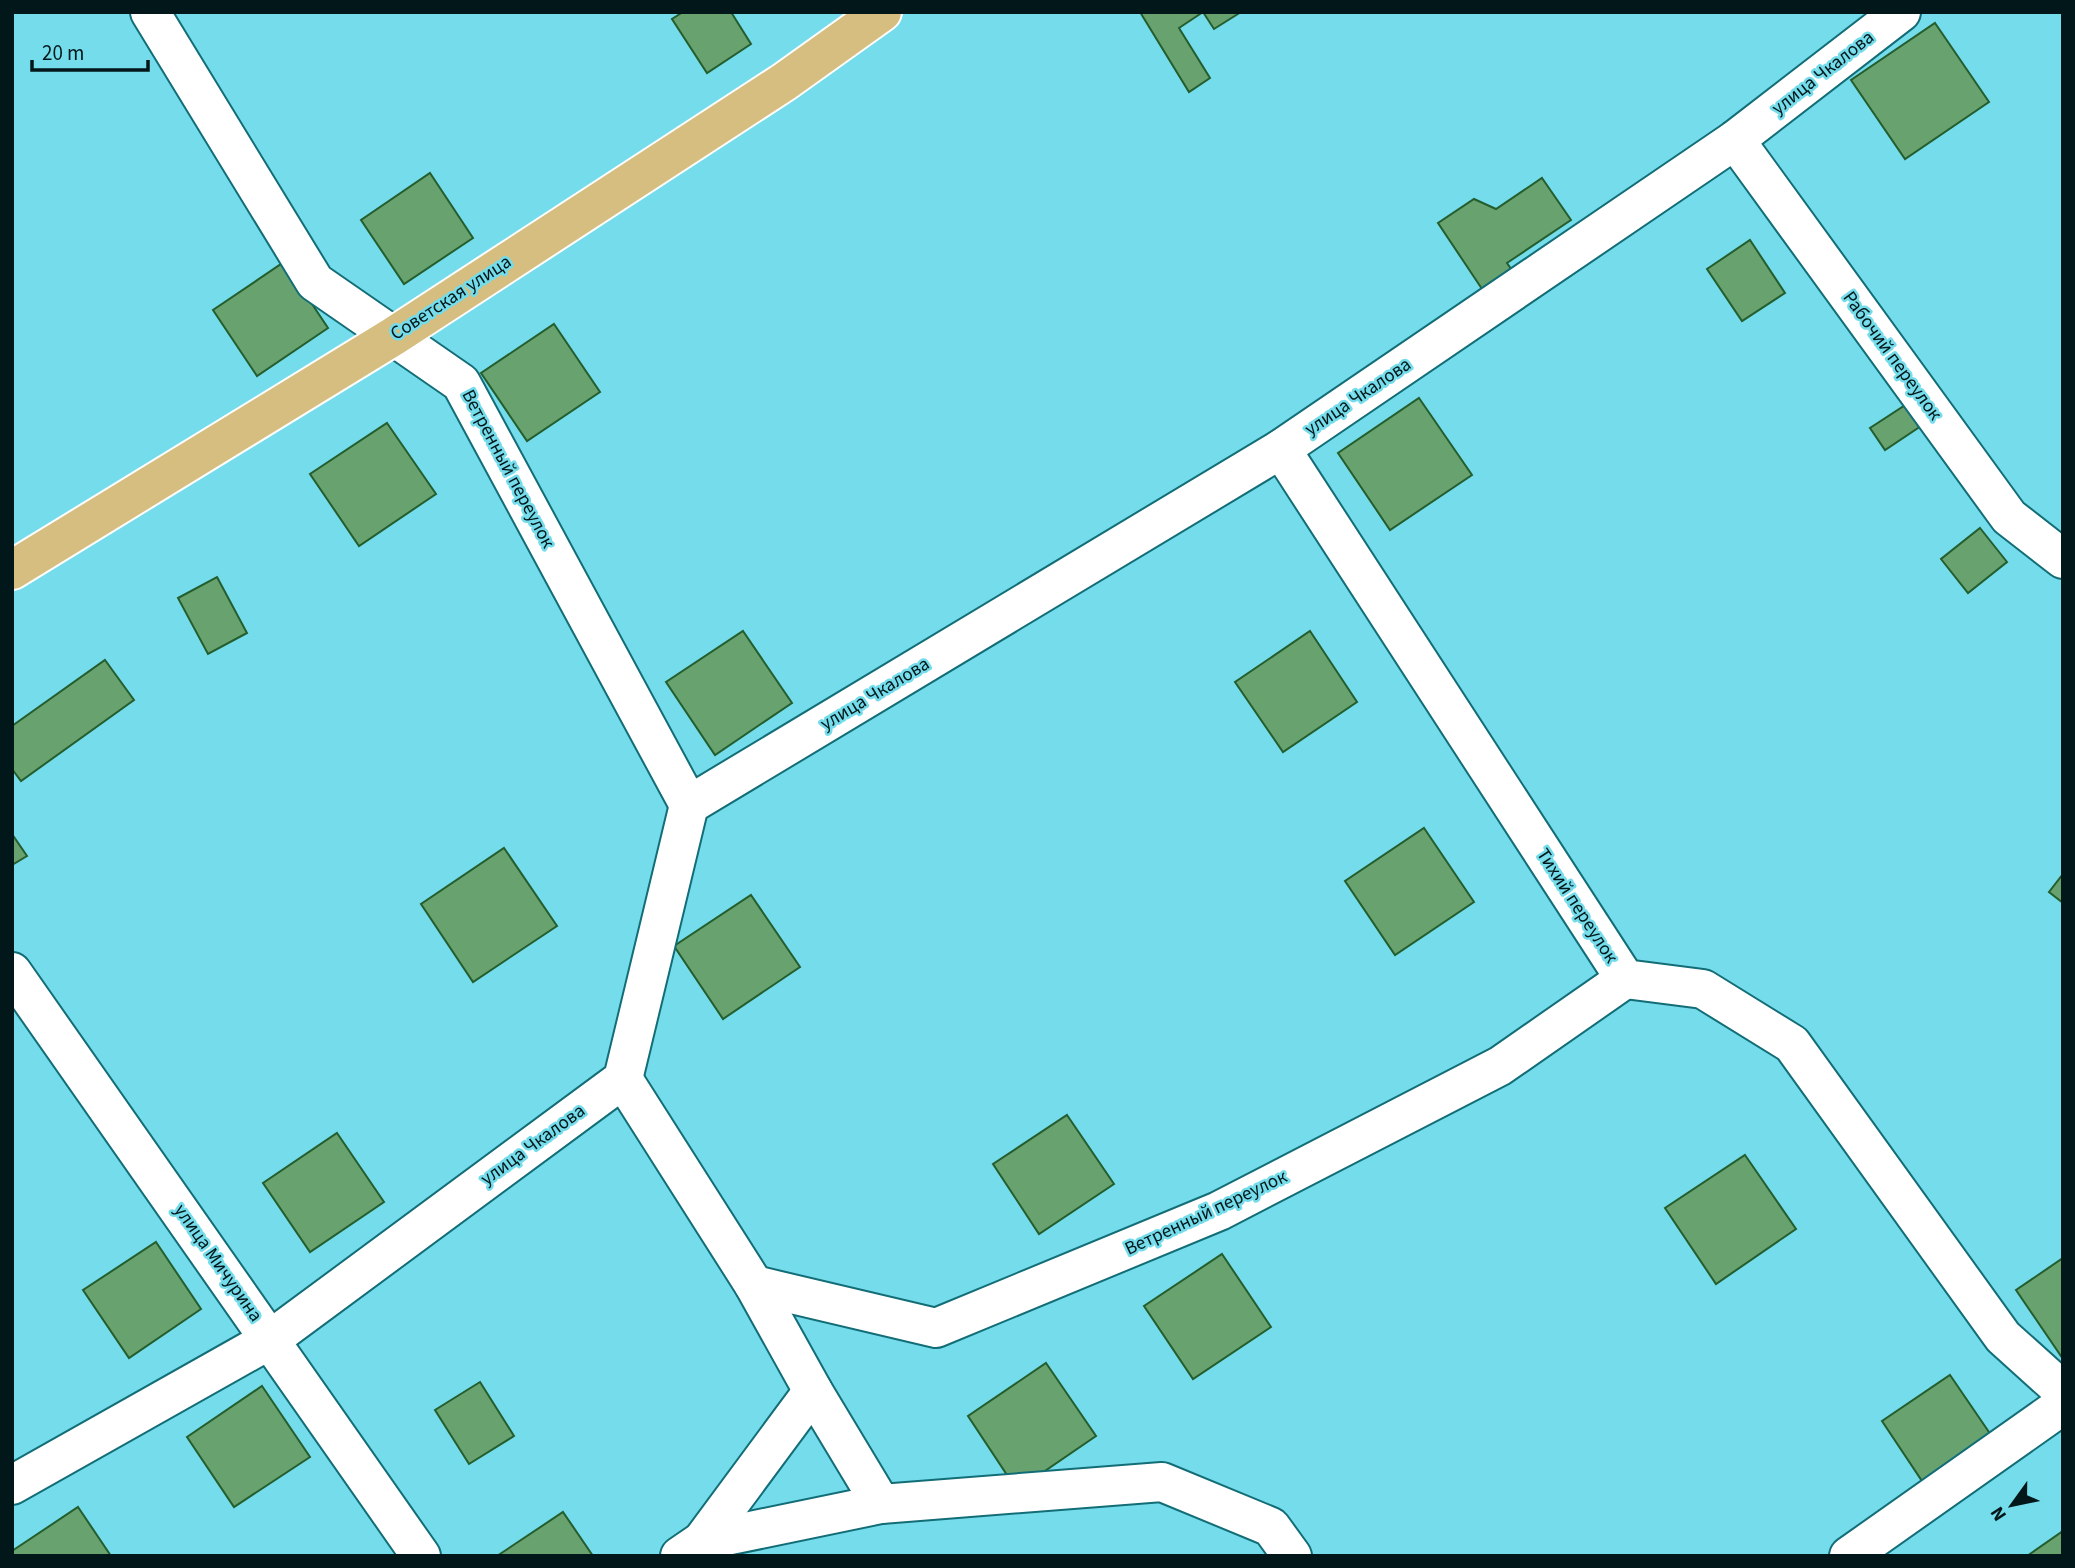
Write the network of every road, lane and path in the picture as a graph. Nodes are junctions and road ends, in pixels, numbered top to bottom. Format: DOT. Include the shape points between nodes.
graph roads {
  1 [pos="150,12"];
  2 [pos="882,12"];
  3 [pos="1901,12"];
  4 [pos="1735,140"];
  5 [pos="394,336"];
  6 [pos="1280,449"];
  7 [pos="2063,559"];
  8 [pos="12,570"];
  9 [pos="690,805"];
  10 [pos="12,972"];
  11 [pos="1625,979"];
  12 [pos="623,1079"];
  13 [pos="754,1285"];
  14 [pos="271,1339"];
  15 [pos="813,1391"];
  16 [pos="2063,1391"];
  17 [pos="2063,1405"];
  18 [pos="12,1485"];
  19 [pos="881,1504"];
  20 [pos="691,1548"];
  21 [pos="421,1556"];
  22 [pos="1292,1556"];
  23 [pos="1849,1556"];
  1 -- 5 [label="street, Ветренный переулок" via="315,282"];
  2 -- 5 [label="main road, Советская улица" via="784,82"];
  3 -- 4 [label="street, улица Чкалова"];
  4 -- 6 [label="street, улица Чкалова"];
  4 -- 7 [label="street, Рабочий переулок" via="2009,517"];
  5 -- 8 [label="main road, Советская улица"];
  5 -- 9 [label="street, Ветренный переулок" via="461,383"];
  6 -- 9 [label="street, улица Чкалова"];
  6 -- 11 [label="street, Тихий переулок"];
  9 -- 12 [label="street"];
  10 -- 14 [label="street, улица Мичурина"];
  11 -- 13 [label="street, Ветренный переулок" via="1500,1066 1219,1211 936,1328"];
  11 -- 16 [label="street, Тихий переулок" via="1703,989 1792,1044 2003,1337"];
  12 -- 13 [label="street"];
  12 -- 14 [label="street, улица Чкалова"];
  13 -- 15 [label="street"];
  14 -- 18 [label="street, улица Чкалова"];
  14 -- 21 [label="street, улица Мичурина"];
  15 -- 19 [label="street"];
  15 -- 20 [label="street"];
  17 -- 23 [label="street"];
  19 -- 20 [label="street"];
  19 -- 22 [label="street" via="1162,1482 1271,1527"];
}
